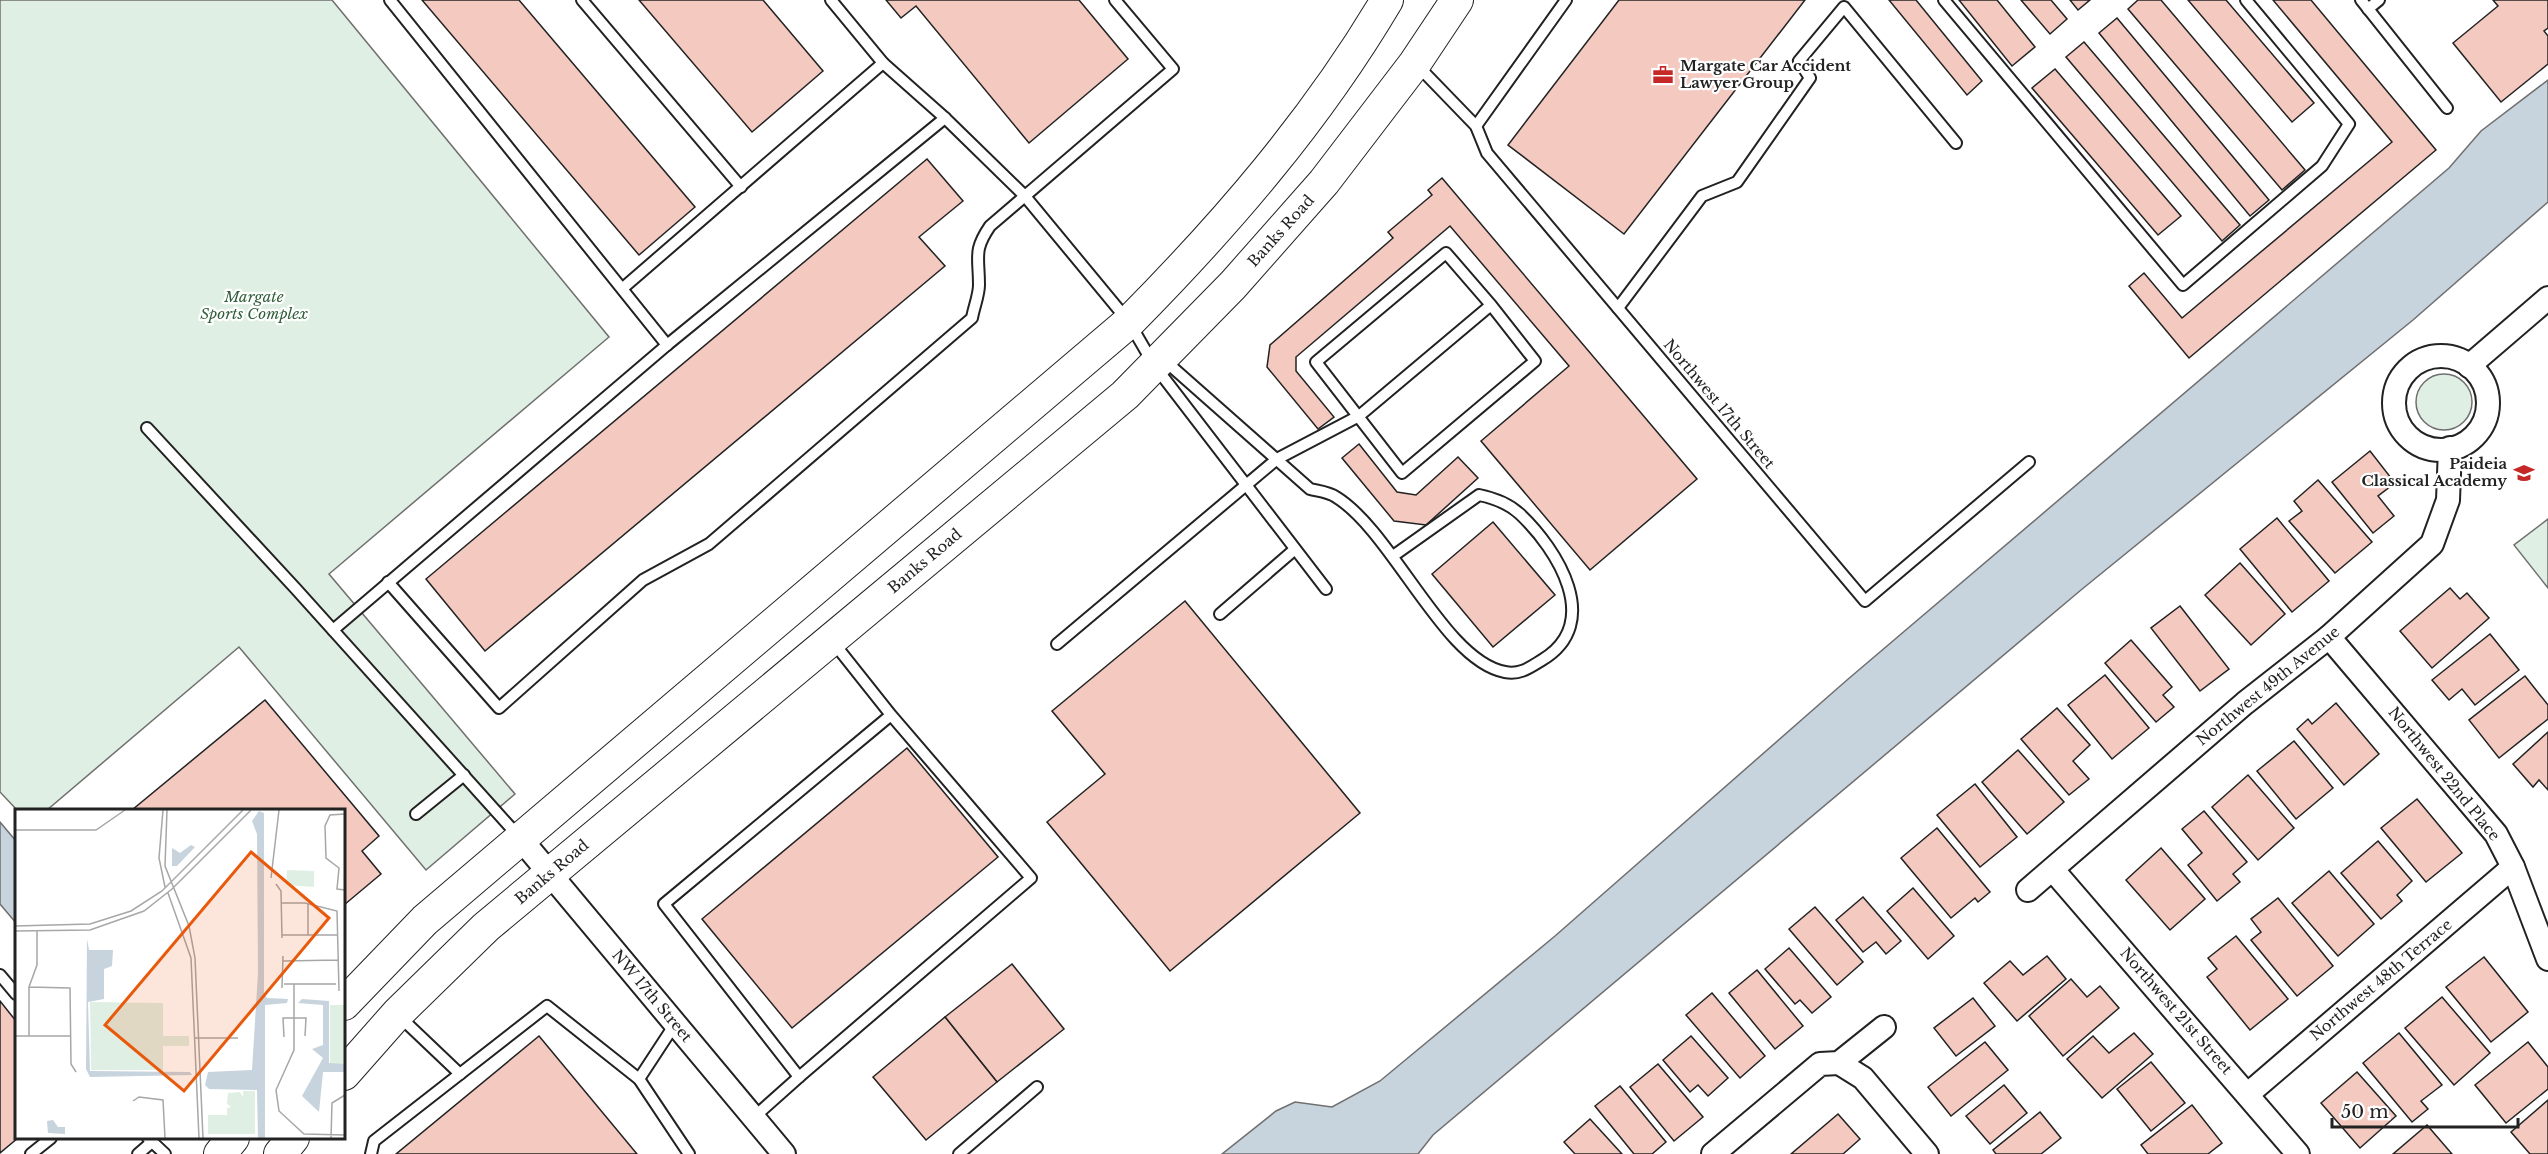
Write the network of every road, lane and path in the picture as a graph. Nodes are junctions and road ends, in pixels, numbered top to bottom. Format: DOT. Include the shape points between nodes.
graph roads {
  1 [pos="390,0"];
  2 [pos="582,0"];
  3 [pos="831,0"];
  4 [pos="1115,0"];
  5 [pos="1387,0"];
  6 [pos="1457,0"];
  7 [pos="1566,0"];
  8 [pos="1944,0"];
  9 [pos="2246,0"];
  10 [pos="2361,0"];
  11 [pos="2379,0"];
  12 [pos="1843,4"];
  13 [pos="2368,9"];
  14 [pos="883,63"];
  15 [pos="1415,63"];
  16 [pos="2447,108"];
  17 [pos="945,118"];
  18 [pos="1476,126"];
  19 [pos="1956,142"];
  20 [pos="741,187"];
  21 [pos="1024,195"];
  22 [pos="623,288"];
  23 [pos="2548,298"];
  24 [pos="1491,305"];
  25 [pos="1618,308"];
  26 [pos="1129,322"];
  27 [pos="668,345"];
  28 [pos="1154,365"];
  29 [pos="2469,366"];
  30 [pos="1359,416"];
  31 [pos="147,428"];
  32 [pos="2450,448"];
  33 [pos="1277,459"];
  34 [pos="2029,462"];
  35 [pos="1247,485"];
  36 [pos="1294,550"];
  37 [pos="1393,556"];
  38 [pos="388,582"];
  39 [pos="1326,589"];
  40 [pos="1220,614"];
  41 [pos="333,630"];
  42 [pos="2329,637"];
  43 [pos="831,639"];
  44 [pos="1058,644"];
  45 [pos="891,715"];
  46 [pos="464,775"];
  47 [pos="416,814"];
  48 [pos="520,838"];
  49 [pos="2514,867"];
  50 [pos="2053,870"];
  51 [pos="550,873"];
  52 [pos="2028,890"];
  53 [pos="2548,959"];
  54 [pos="0,975"];
  55 [pos="15,993"];
  56 [pos="345,1003"];
  57 [pos="397,1014"];
  58 [pos="675,1023"];
  59 [pos="1884,1028"];
  60 [pos="1839,1063"];
  61 [pos="345,1073"];
  62 [pos="460,1074"];
  63 [pos="799,1077"];
  64 [pos="639,1079"];
  65 [pos="1036,1087"];
  66 [pos="2248,1094"];
  67 [pos="753,1118"];
  68 [pos="49,1139"];
  69 [pos="231,1139"];
  70 [pos="291,1139"];
  71 [pos="150,1140"];
  72 [pos="31,1154"];
  73 [pos="138,1154"];
  74 [pos="165,1154"];
  75 [pos="220,1154"];
  76 [pos="280,1154"];
  77 [pos="371,1154"];
  78 [pos="689,1154"];
  79 [pos="784,1154"];
  80 [pos="959,1154"];
  81 [pos="1713,1154"];
  82 [pos="1927,1154"];
  83 [pos="2298,1154"];
  1 -- 22 [label="lane"];
  2 -- 20 [label="lane"];
  3 -- 14 [label="lane"];
  4 -- 21 [label="lane" via="1173,69"];
  5 -- 26 [label="street" via="1342,72 1287,146 1199,252"];
  6 -- 15 [label="street, Banks Road"];
  7 -- 18 [label="lane"];
  8 -- 9 [label="lane" via="2183,285 2322,166 2349,124"];
  10 -- 13 [label="lane"];
  11 -- 13 [label="lane"];
  12 -- 19 [label="lane"];
  12 -- 25 [label="lane" via="1799,61 1810,78 1737,182 1702,196"];
  13 -- 16 [label="lane"];
  14 -- 17 [label="lane"];
  14 -- 20 [label="lane"];
  15 -- 18 [label="lane, Northwest 17th Street"];
  15 -- 28 [label="street, Banks Road" via="1324,182 1233,285"];
  17 -- 21 [label="lane"];
  17 -- 27 [label="lane"];
  18 -- 25 [label="lane, Northwest 17th Street" via="1487,153"];
  20 -- 22 [label="lane"];
  21 -- 26 [label="lane"];
  21 -- 38 [label="lane" via="990,226 979,243 979,286 972,318 709,544 643,580 499,708"];
  22 -- 27 [label="lane"];
  23 -- 29 [label="street"];
  24 -- 30 [label="lane"];
  24 -- 30 [label="lane" via="1446,254 1316,362"];
  24 -- 30 [label="lane" via="1535,361 1402,473"];
  25 -- 34 [label="lane, Northwest 17th Street" via="1865,601"];
  26 -- 28 [label="lane"];
  26 -- 48 [label="street"];
  27 -- 38 [label="lane"];
  28 -- 33 [label="lane" via="1172,367"];
  28 -- 35 [label="lane"];
  28 -- 43 [label="street, Banks Road" via="1125,395"];
  29 -- 32 [label="street" via="2480,373 2487,388 2487,418 2470,442"];
  29 -- 32 [label="street" via="2455,357 2438,355 2422,359 2398,381 2394,396 2394,413 2411,440 2426,448"];
  30 -- 33 [label="lane"];
  31 -- 41 [label="lane"];
  32 -- 42 [label="street, Northwest 49th Avenue" via="2448,500 2432,544"];
  33 -- 35 [label="lane"];
  33 -- 37 [label="lane" via="1310,489 1334,495 1351,507"];
  35 -- 36 [label="lane"];
  35 -- 44 [label="lane"];
  36 -- 39 [label="lane"];
  36 -- 40 [label="lane"];
  37 -- 37 [label="lane" via="1429,606 1469,654 1481,662 1503,672 1520,674 1548,657 1565,637 1572,616 1570,587 1563,570 1519,513 1497,499 1479,495"];
  38 -- 41 [label="lane"];
  41 -- 46 [label="lane"];
  42 -- 49 [label="street, Northwest 22nd Place" via="2496,834"];
  42 -- 50 [label="street, Northwest 49th Avenue" via="2245,703"];
  43 -- 45 [label="lane"];
  43 -- 51 [label="street, Banks Road"];
  45 -- 63 [label="lane" via="664,904"];
  45 -- 63 [label="lane" via="1031,878"];
  46 -- 47 [label="lane"];
  46 -- 48 [label="lane"];
  48 -- 51 [label="street, NW 17th Street"];
  48 -- 56 [label="street" via="425,920"];
  49 -- 53 [label="street, Northwest 22nd Place"];
  49 -- 66 [label="street, Northwest 48th Terrace"];
  50 -- 52 [label="street, Northwest 49th Avenue"];
  50 -- 66 [label="street, Northwest 21st Street"];
  51 -- 57 [label="street, Banks Road" via="486,927"];
  51 -- 58 [label="street, NW 17th Street"];
  54 -- 55 [label="lane"];
  57 -- 61 [label="street, Banks Road"];
  57 -- 62 [label="lane"];
  58 -- 64 [label="lane"];
  58 -- 67 [label="street, NW 17th Street"];
  59 -- 60 [label="street"];
  60 -- 81 [label="street" via="1820,1064"];
  60 -- 82 [label="street" via="1863,1078"];
  62 -- 64 [label="lane" via="547,1005"];
  62 -- 77 [label="lane" via="374,1141"];
  63 -- 67 [label="lane"];
  64 -- 78 [label="lane"];
  65 -- 80 [label="lane"];
  66 -- 83 [label="street, Northwest 21st Street"];
  67 -- 79 [label="street, NW 17th Street"];
  68 -- 72 [label="lane"];
  69 -- 75 [label="street"];
  70 -- 76 [label="street"];
  71 -- 73 [label="lane"];
  71 -- 74 [label="lane"];
}
